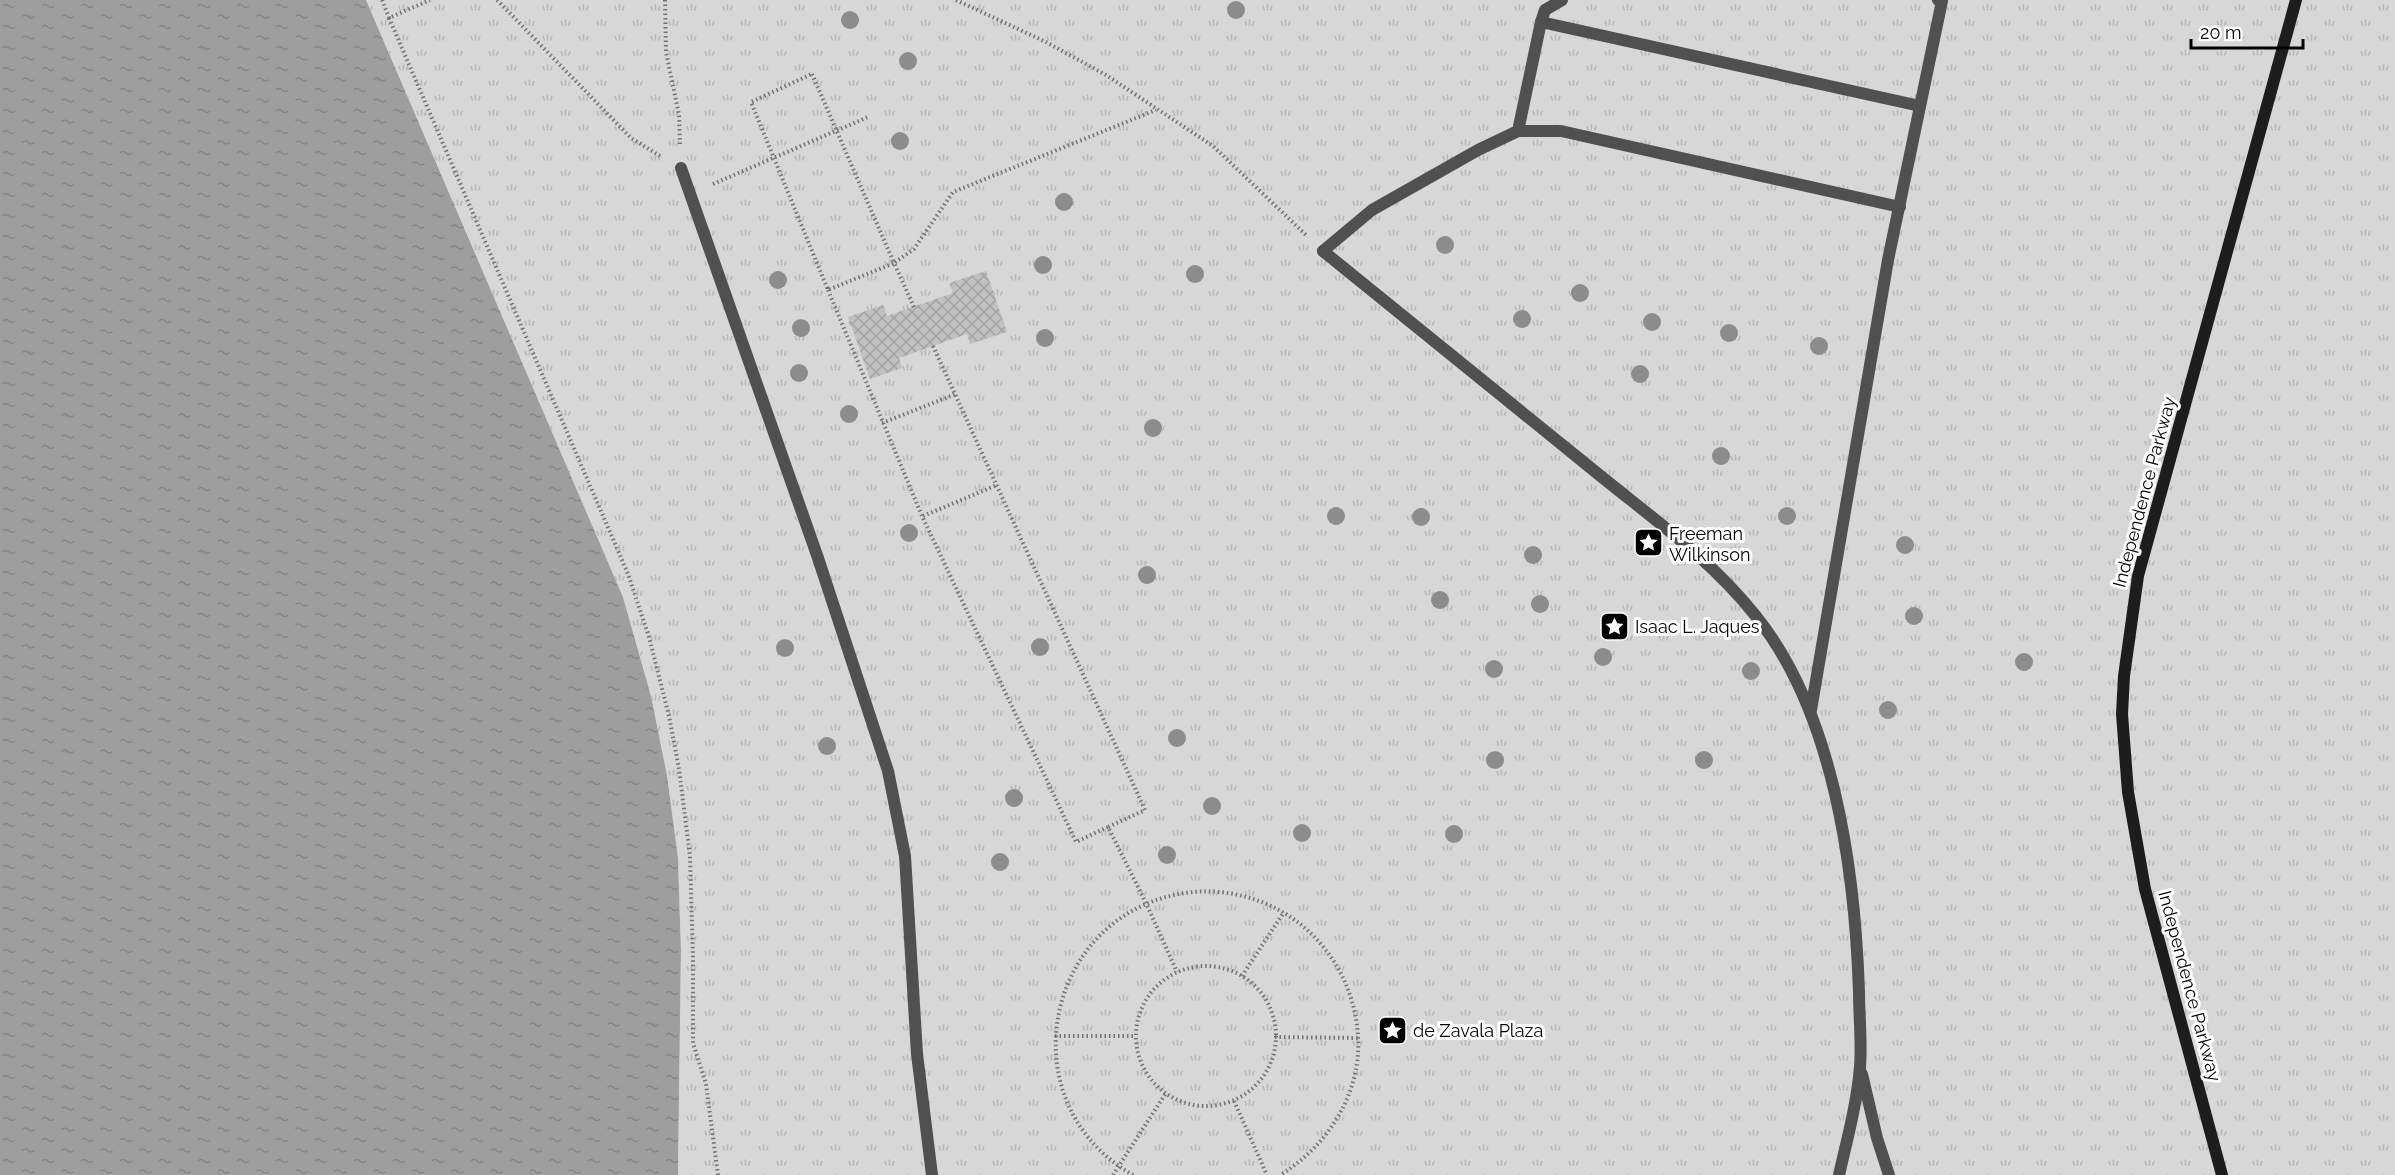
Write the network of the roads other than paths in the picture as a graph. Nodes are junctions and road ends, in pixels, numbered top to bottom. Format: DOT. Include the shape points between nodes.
graph roads {
  1 [pos="1562,0"];
  2 [pos="1938,0"];
  3 [pos="2296,0"];
  4 [pos="1541,22"];
  5 [pos="1920,106"];
  6 [pos="1518,130"];
  7 [pos="681,168"];
  8 [pos="1900,207"];
  9 [pos="1811,710"];
  10 [pos="1860,1067"];
  11 [pos="932,1175"];
  12 [pos="1839,1175"];
  13 [pos="1889,1175"];
  14 [pos="2222,1175"];
  1 -- 4 [label="street" via="1545,10"];
  2 -- 5 [label="street" via="1942,1"];
  3 -- 14 [label="main road, Independence Parkway" via="2138,576 2124,676 2122,714 2134,834 2145,889"];
  4 -- 5 [label="street"];
  4 -- 6 [label="street"];
  5 -- 8 [label="street"];
  6 -- 8 [label="street" via="1561,131"];
  6 -- 9 [label="street" via="1372,210 1323,251 1699,556 1775,642"];
  7 -- 11 [label="street" via="888,771 904,856 917,1054"];
  8 -- 9 [label="street"];
  9 -- 10 [label="street" via="1834,794 1850,884 1857,939"];
  10 -- 12 [label="street"];
  10 -- 13 [label="street"];
}
